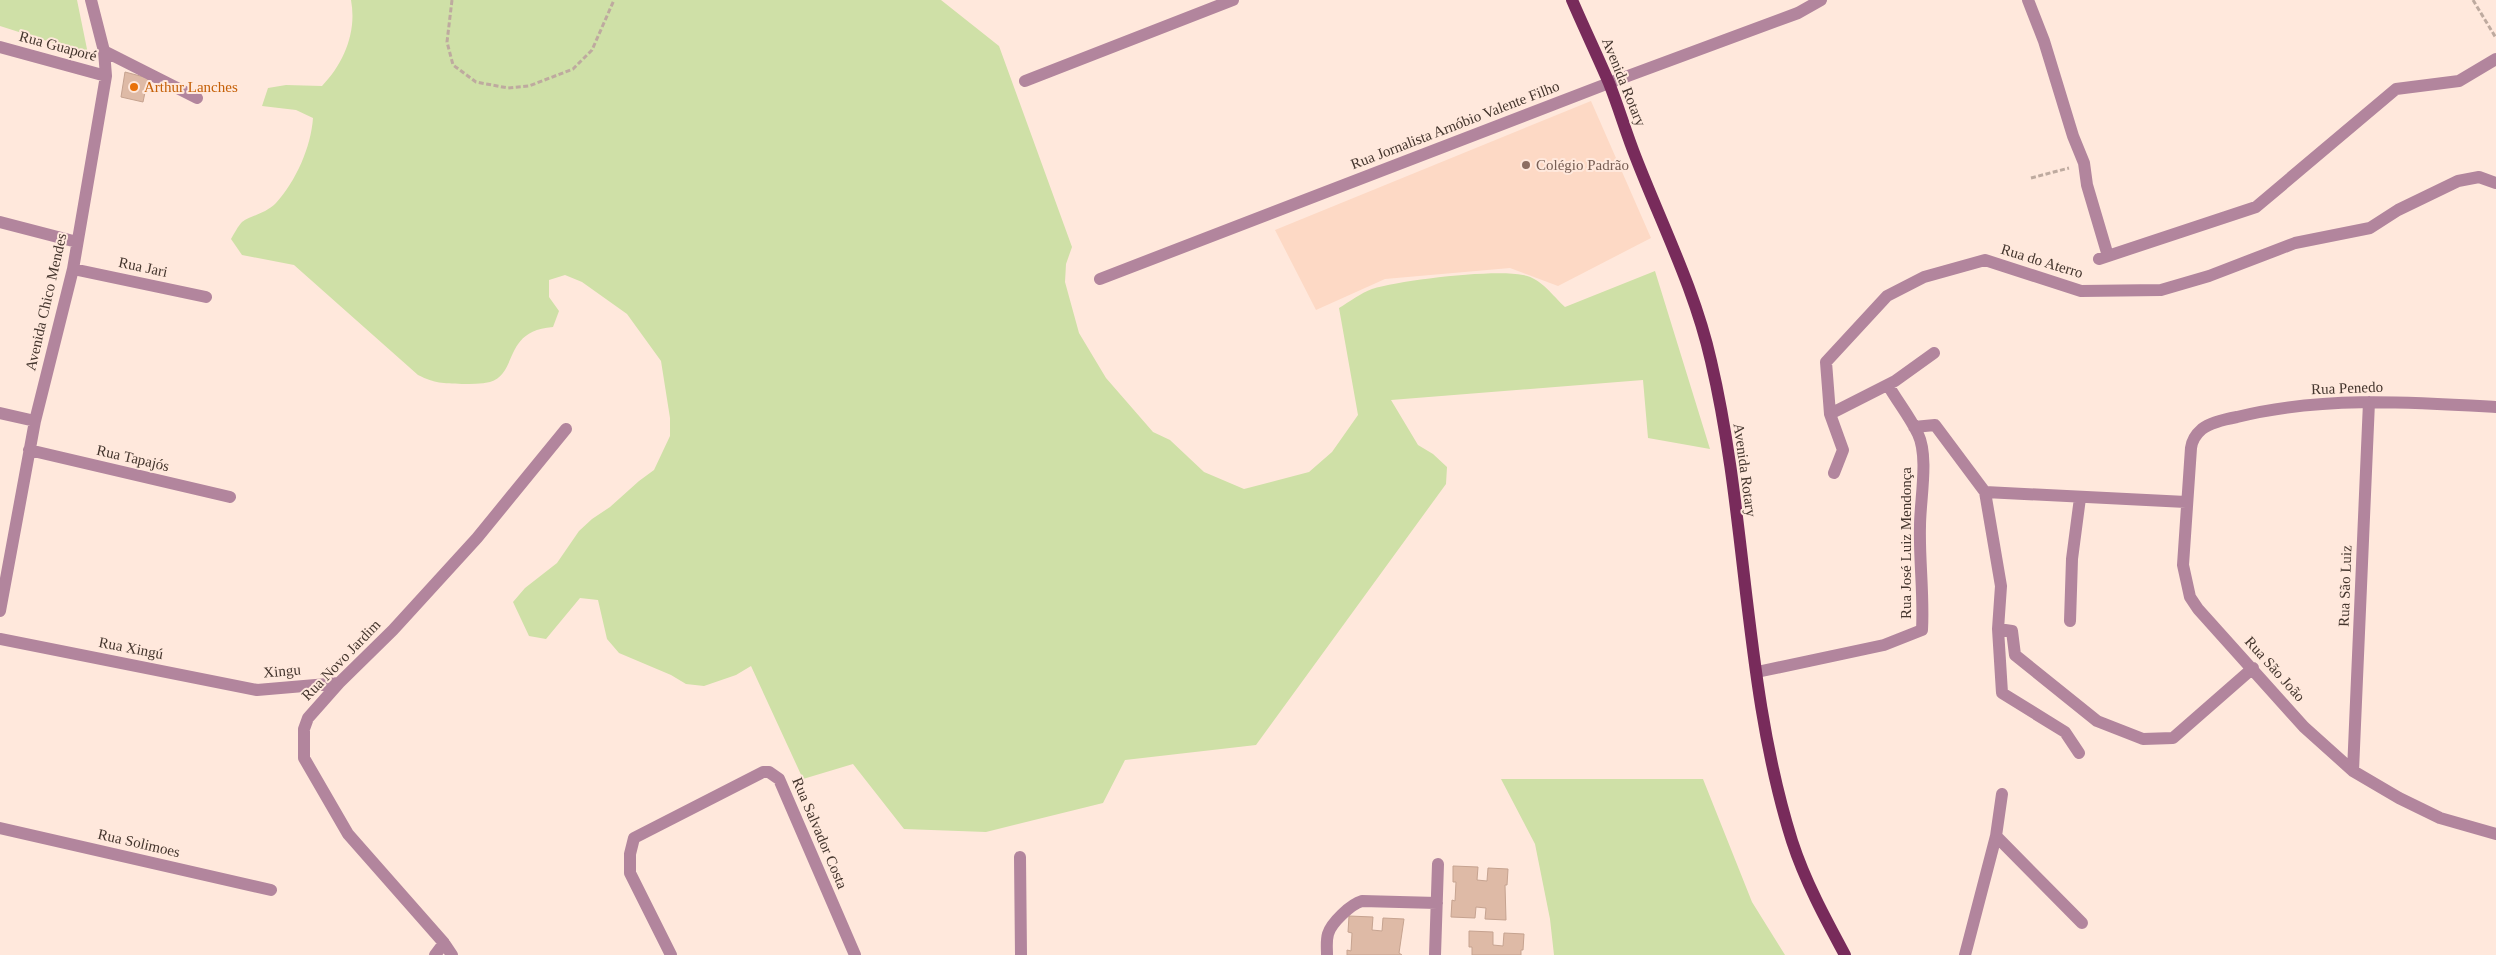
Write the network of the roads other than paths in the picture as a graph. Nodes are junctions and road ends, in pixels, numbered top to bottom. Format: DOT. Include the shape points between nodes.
graph roads {
  1 [pos="92,0"];
  2 [pos="1233,0"];
  3 [pos="1572,0"];
  4 [pos="1822,0"];
  5 [pos="2028,0"];
  6 [pos="0,47"];
  7 [pos="104,51"];
  8 [pos="2496,59"];
  9 [pos="106,76"];
  10 [pos="1025,81"];
  11 [pos="1609,83"];
  12 [pos="197,98"];
  13 [pos="2496,183"];
  14 [pos="0,222"];
  15 [pos="77,242"];
  16 [pos="72,269"];
  17 [pos="1100,279"];
  18 [pos="206,297"];
  19 [pos="1934,353"];
  20 [pos="1888,385"];
  21 [pos="2369,402"];
  22 [pos="2496,407"];
  23 [pos="0,413"];
  24 [pos="1830,414"];
  25 [pos="35,421"];
  26 [pos="1914,427"];
  27 [pos="2203,428"];
  28 [pos="566,429"];
  29 [pos="29,450"];
  30 [pos="1834,473"];
  31 [pos="1985,492"];
  32 [pos="230,497"];
  33 [pos="2080,498"];
  34 [pos="2186,502"];
  35 [pos="0,611"];
  36 [pos="2070,621"];
  37 [pos="1998,629"];
  38 [pos="0,639"];
  39 [pos="2253,668"];
  40 [pos="1757,672"];
  41 [pos="339,683"];
  42 [pos="256,690"];
  43 [pos="2079,753"];
  44 [pos="2353,771"];
  45 [pos="2002,794"];
  46 [pos="0,828"];
  47 [pos="2496,834"];
  48 [pos="1996,836"];
  49 [pos="1020,857"];
  50 [pos="1438,864"];
  51 [pos="271,890"];
  52 [pos="1437,903"];
  53 [pos="2082,923"];
  54 [pos="444,943"];
  55 [pos="435,955"];
  56 [pos="452,955"];
  57 [pos="671,955"];
  58 [pos="855,955"];
  59 [pos="1021,955"];
  60 [pos="1327,955"];
  61 [pos="1435,955"];
  62 [pos="1845,955"];
  63 [pos="1965,955"];
  1 -- 7 [label="street, Avenida Chico Mendes"];
  2 -- 10 [label="street"];
  3 -- 11 [label="main road, Avenida Rotary"];
  4 -- 11 [label="street, Rua Jornalista Arnóbio Valente Filho" via="1798,13"];
  5 -- 8 [label="street" via="2084,164 2103,258 2256,207 2396,89 2458,81"];
  6 -- 9 [label="street, Rua Guaporé"];
  7 -- 9 [label="street, Avenida Chico Mendes"];
  7 -- 12 [label="street"];
  9 -- 15 [label="street, Avenida Chico Mendes"];
  11 -- 17 [label="street, Rua Jornalista Arnóbio Valente Filho"];
  11 -- 40 [label="main road, Avenida Rotary" via="1699,314 1712,362"];
  13 -- 24 [label="street, Rua do Aterro" via="2479,177 2458,181 2398,210 2370,228 2295,243 2209,276 2161,290 2082,291 1985,260 1924,277 1887,296 1826,362"];
  14 -- 15 [label="street"];
  15 -- 16 [label="street, Avenida Chico Mendes"];
  16 -- 18 [label="street, Rua Jari"];
  16 -- 25 [label="street, Avenida Chico Mendes"];
  19 -- 20 [label="street"];
  20 -- 24 [label="street"];
  20 -- 26 [label="street, Rua José Luiz Mendonça"];
  21 -- 22 [label="street, Rua Penedo"];
  21 -- 27 [label="street, Rua Penedo" via="2259,411"];
  21 -- 44 [label="street, Rua São Luiz"];
  23 -- 25 [label="street"];
  24 -- 30 [label="street, Rua do Aterro" via="1843,450"];
  25 -- 29 [label="street, Avenida Chico Mendes"];
  26 -- 31 [label="street" via="1935,425"];
  26 -- 40 [label="street, Rua José Luiz Mendonça" via="1923,459 1920,528 1924,594 1922,630 1884,644"];
  27 -- 34 [label="street, Rua São João" via="2192,438"];
  28 -- 41 [label="street, Rua Novo Jardim" via="477,538 393,630"];
  29 -- 32 [label="street, Rua Tapajós"];
  29 -- 35 [label="street, Avenida Chico Mendes"];
  31 -- 33 [label="street"];
  31 -- 37 [label="street" via="2001,586"];
  33 -- 34 [label="street"];
  33 -- 36 [label="street" via="2072,559"];
  34 -- 39 [label="street, Rua São João" via="2183,565 2190,597 2209,623"];
  37 -- 39 [label="street" via="2012,631 2015,655 2097,721 2143,739 2173,738"];
  37 -- 43 [label="street" via="2002,693 2064,732"];
  38 -- 42 [label="street, Rua Xingú"];
  39 -- 44 [label="street, Rua São João" via="2304,727"];
  40 -- 62 [label="main road, Avenida Rotary" via="1774,770 1792,841 1810,889"];
  41 -- 42 [label="street, Xingu"];
  41 -- 54 [label="street, Rua Novo Jardim" via="308,718 304,729 304,758 348,834"];
  44 -- 47 [label="street, Rua São João" via="2440,818"];
  45 -- 48 [label="street"];
  46 -- 51 [label="street, Rua Solimoes"];
  48 -- 53 [label="street"];
  48 -- 63 [label="street"];
  49 -- 59 [label="street"];
  50 -- 52 [label="street"];
  52 -- 60 [label="street" via="1355,903 1330,928"];
  52 -- 61 [label="street"];
  54 -- 55 [label="street"];
  54 -- 56 [label="street, Rua Novo Jardim"];
  57 -- 58 [label="street, Rua Salvador Costa" via="630,873 634,838 763,772 779,779"];
}
